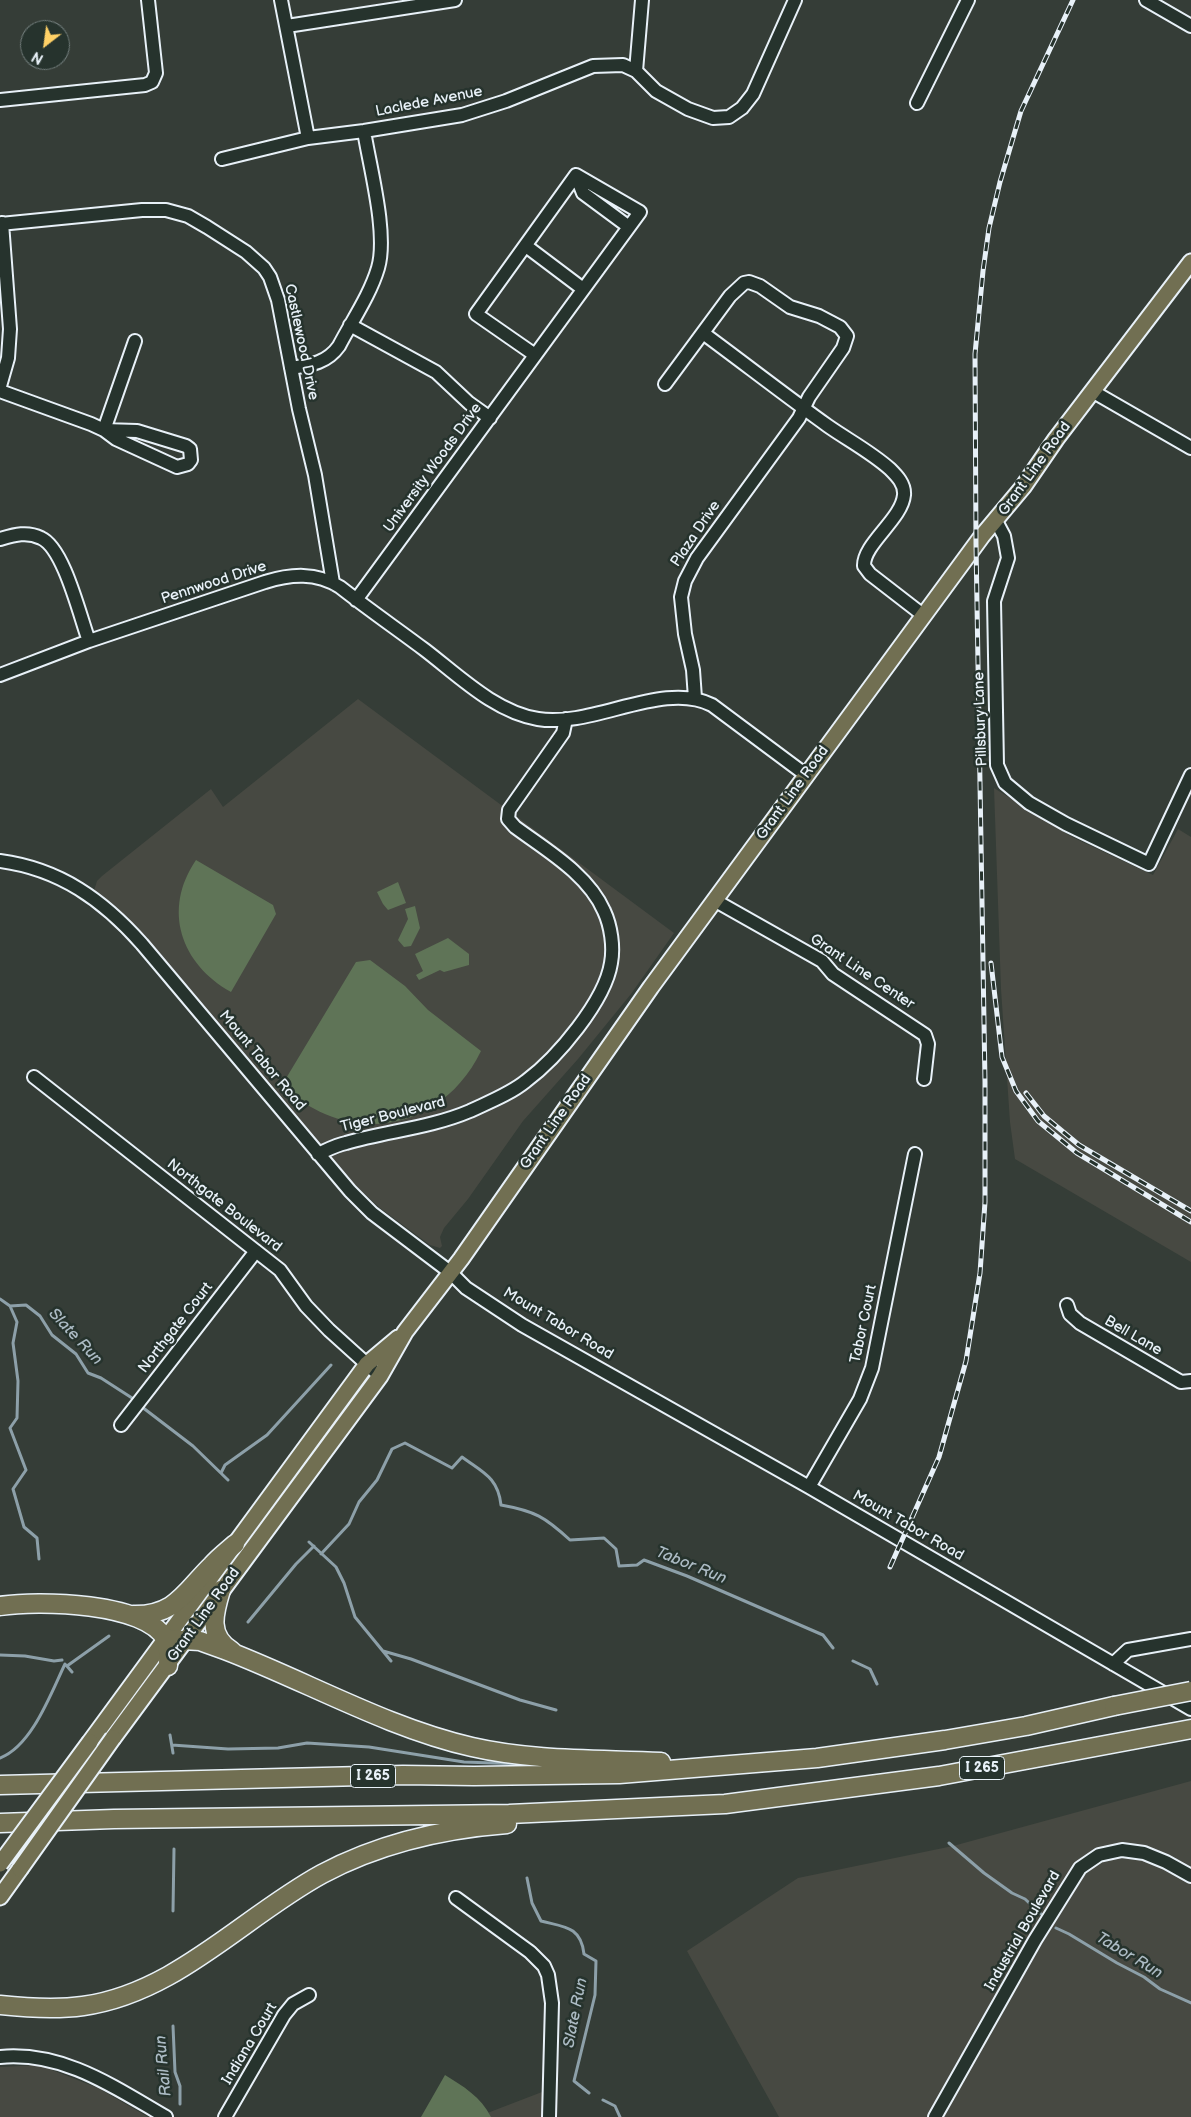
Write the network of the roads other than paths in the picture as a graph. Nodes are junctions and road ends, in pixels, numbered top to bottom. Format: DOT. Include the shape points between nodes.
graph roads {
  1 [pos="148,0"];
  2 [pos="280,0"];
  3 [pos="455,0"];
  4 [pos="642,0"];
  5 [pos="795,0"];
  6 [pos="968,0"];
  7 [pos="1146,0"];
  8 [pos="287,26"];
  9 [pos="1191,26"];
  10 [pos="636,72"];
  11 [pos="0,100"];
  12 [pos="917,103"];
  13 [pos="364,131"];
  14 [pos="308,138"];
  15 [pos="222,160"];
  16 [pos="576,175"];
  17 [pos="1,224"];
  18 [pos="629,227"];
  19 [pos="526,246"];
  20 [pos="1191,262"];
  21 [pos="583,289"];
  22 [pos="350,325"];
  23 [pos="703,333"];
  24 [pos="135,341"];
  25 [pos="535,355"];
  26 [pos="292,368"];
  27 [pos="665,384"];
  28 [pos="0,386"];
  29 [pos="0,391"];
  30 [pos="1092,391"];
  31 [pos="804,408"];
  32 [pos="490,418"];
  33 [pos="104,430"];
  34 [pos="1191,448"];
  35 [pos="996,521"];
  36 [pos="0,539"];
  37 [pos="333,583"];
  38 [pos="356,600"];
  39 [pos="924,615"];
  40 [pos="89,641"];
  41 [pos="0,675"];
  42 [pos="695,698"];
  43 [pos="566,720"];
  44 [pos="806,775"];
  45 [pos="1191,775"];
  46 [pos="0,860"];
  47 [pos="714,900"];
  48 [pos="34,1077"];
  49 [pos="924,1080"];
  50 [pos="318,1154"];
  51 [pos="915,1154"];
  52 [pos="256,1251"];
  53 [pos="450,1272"];
  54 [pos="1067,1305"];
  55 [pos="405,1332"];
  56 [pos="367,1364"];
  57 [pos="380,1376"];
  58 [pos="1191,1381"];
  59 [pos="121,1425"];
  60 [pos="809,1487"];
  61 [pos="235,1544"];
  62 [pos="221,1590"];
  63 [pos="0,1606"];
  64 [pos="133,1615"];
  65 [pos="165,1639"];
  66 [pos="184,1640"];
  67 [pos="1191,1640"];
  68 [pos="241,1656"];
  69 [pos="1113,1664"];
  70 [pos="168,1666"];
  71 [pos="1191,1692"];
  72 [pos="1191,1709"];
  73 [pos="1191,1729"];
  74 [pos="746,1764"];
  75 [pos="0,1785"];
  76 [pos="654,1808"];
  77 [pos="0,1822"];
  78 [pos="0,1864"];
  79 [pos="1191,1876"];
  80 [pos="0,1897"];
  81 [pos="456,1898"];
  82 [pos="310,1995"];
  83 [pos="0,2005"];
  84 [pos="0,2057"];
  85 [pos="166,2117"];
  86 [pos="225,2117"];
  87 [pos="549,2117"];
  88 [pos="935,2117"];
  1 -- 11 [label="street" via="156,73 152,82 145,86"];
  2 -- 8 [label="street"];
  3 -- 8 [label="street"];
  4 -- 10 [label="street"];
  5 -- 10 [label="street" via="753,94 729,117 713,118 688,109 656,91"];
  6 -- 12 [label="street"];
  7 -- 9 [label="street"];
  8 -- 14 [label="street"];
  10 -- 13 [label="street, Laclede Avenue" via="623,65 593,66 462,115"];
  13 -- 14 [label="street, Laclede Avenue"];
  13 -- 22 [label="street" via="382,249 376,275"];
  14 -- 15 [label="street, Laclede Avenue"];
  16 -- 18 [label="street" via="583,193"];
  16 -- 18 [label="street, University Woods Drive" via="640,212"];
  16 -- 19 [label="street"];
  17 -- 26 [label="street, Castlewood Drive" via="142,210 166,210 188,216 246,252 264,268 278,300"];
  17 -- 28 [label="street" via="10,329 8,358"];
  18 -- 21 [label="street, University Woods Drive"];
  19 -- 21 [label="street"];
  19 -- 25 [label="street" via="476,314"];
  20 -- 30 [label="main road, Grant Line Road"];
  21 -- 25 [label="street, University Woods Drive"];
  22 -- 26 [label="street" via="332,356 314,365"];
  22 -- 32 [label="street" via="436,372"];
  23 -- 27 [label="street, Plaza Drive"];
  23 -- 31 [label="street"];
  23 -- 31 [label="street, Plaza Drive" via="739,286 749,282 790,307 840,327 846,333 846,341 816,384"];
  24 -- 33 [label="street"];
  25 -- 32 [label="street, University Woods Drive"];
  26 -- 37 [label="street, Castlewood Drive" via="315,474"];
  29 -- 33 [label="street"];
  30 -- 34 [label="street"];
  30 -- 35 [label="main road, Grant Line Road"];
  31 -- 39 [label="street" via="874,456 900,480 902,502 867,553 864,566"];
  31 -- 42 [label="street, Plaza Drive" via="697,558 685,581 681,605"];
  32 -- 38 [label="street, University Woods Drive"];
  33 -- 33 [label="street" via="136,432 186,446 190,449 191,460 177,467 116,439"];
  35 -- 39 [label="main road, Grant Line Road"];
  35 -- 45 [label="street, Pillsbury Lane" via="1004,536 1008,558 994,601 997,765 1012,790 1066,824 1148,864"];
  36 -- 40 [label="street" via="27,534 50,543 63,566"];
  37 -- 38 [label="street, Pennwood Drive"];
  37 -- 40 [label="street, Pennwood Drive" via="308,576 276,579"];
  38 -- 43 [label="street, Pennwood Drive" via="487,697 518,714"];
  39 -- 44 [label="main road, Grant Line Road"];
  40 -- 41 [label="street, Pennwood Drive"];
  42 -- 43 [label="street" via="676,697"];
  42 -- 44 [label="street" via="712,705"];
  43 -- 50 [label="street, Tiger Boulevard" via="563,733 509,810 508,819 582,879 600,903 610,930 612,962 601,991 568,1040 536,1073 509,1092 468,1112 425,1126 343,1143"];
  44 -- 47 [label="main road, Grant Line Road"];
  46 -- 50 [label="street, Mount Tabor Road" via="53,874 110,910"];
  47 -- 49 [label="street, Grant Line Center" via="822,961 833,974 925,1035 928,1044"];
  47 -- 53 [label="main road, Grant Line Road"];
  48 -- 52 [label="street, Northgate Boulevard"];
  50 -- 53 [label="street, Mount Tabor Road" via="372,1213"];
  51 -- 60 [label="street, Tabor Court" via="872,1368 860,1398"];
  52 -- 56 [label="street, Northgate Boulevard" via="280,1270 306,1306"];
  52 -- 59 [label="street, Northgate Court"];
  53 -- 55 [label="main road, Grant Line Road"];
  53 -- 60 [label="street, Mount Tabor Road" via="466,1288 522,1325"];
  54 -- 58 [label="street, Bell Lane" via="1070,1314 1080,1323 1181,1382"];
  55 -- 56 [label="main road, Grant Line Road"];
  55 -- 57 [label="main road, Grant Line Road"];
  56 -- 57 [label="street, Northgate Boulevard"];
  56 -- 61 [label="main road, Grant Line Road"];
  57 -- 62 [label="main road, Grant Line Road"];
  60 -- 69 [label="street, Mount Tabor Road"];
  61 -- 64 [label="highway" via="171,1607 149,1616"];
  61 -- 65 [label="main road, Grant Line Road"];
  62 -- 66 [label="main road, Grant Line Road"];
  62 -- 68 [label="highway" via="214,1614 214,1628 221,1642"];
  63 -- 64 [label="highway" via="32,1602 90,1606"];
  64 -- 65 [label="highway"];
  65 -- 66 [label="highway"];
  65 -- 70 [label="highway"];
  65 -- 78 [label="main road, Grant Line Road, bridge"];
  66 -- 68 [label="highway" via="200,1641"];
  66 -- 70 [label="main road, Grant Line Road"];
  67 -- 69 [label="street" via="1128,1650"];
  68 -- 74 [label="highway" via="421,1732 471,1747 562,1757"];
  69 -- 72 [label="street, Mount Tabor Road"];
  70 -- 80 [label="main road, Grant Line Road, bridge"];
  71 -- 74 [label="highway, I 265, bridge" via="945,1740 817,1758"];
  73 -- 76 [label="highway, I 265" via="939,1776 799,1796"];
  74 -- 75 [label="highway, I 265" via="619,1774 403,1775"];
  76 -- 77 [label="highway, I 265" via="509,1814"];
  76 -- 83 [label="highway" via="465,1828 406,1840 322,1874 179,1969 132,1993 85,2006"];
  79 -- 88 [label="street, Industrial Boulevard" via="1166,1862 1133,1851 1099,1855 1080,1868 1035,1940"];
  81 -- 87 [label="street" via="530,1952 548,1974 552,2003"];
  82 -- 86 [label="street, Indiana Court" via="293,2004 284,2015"];
  84 -- 85 [label="street" via="38,2058 72,2066"];
}
